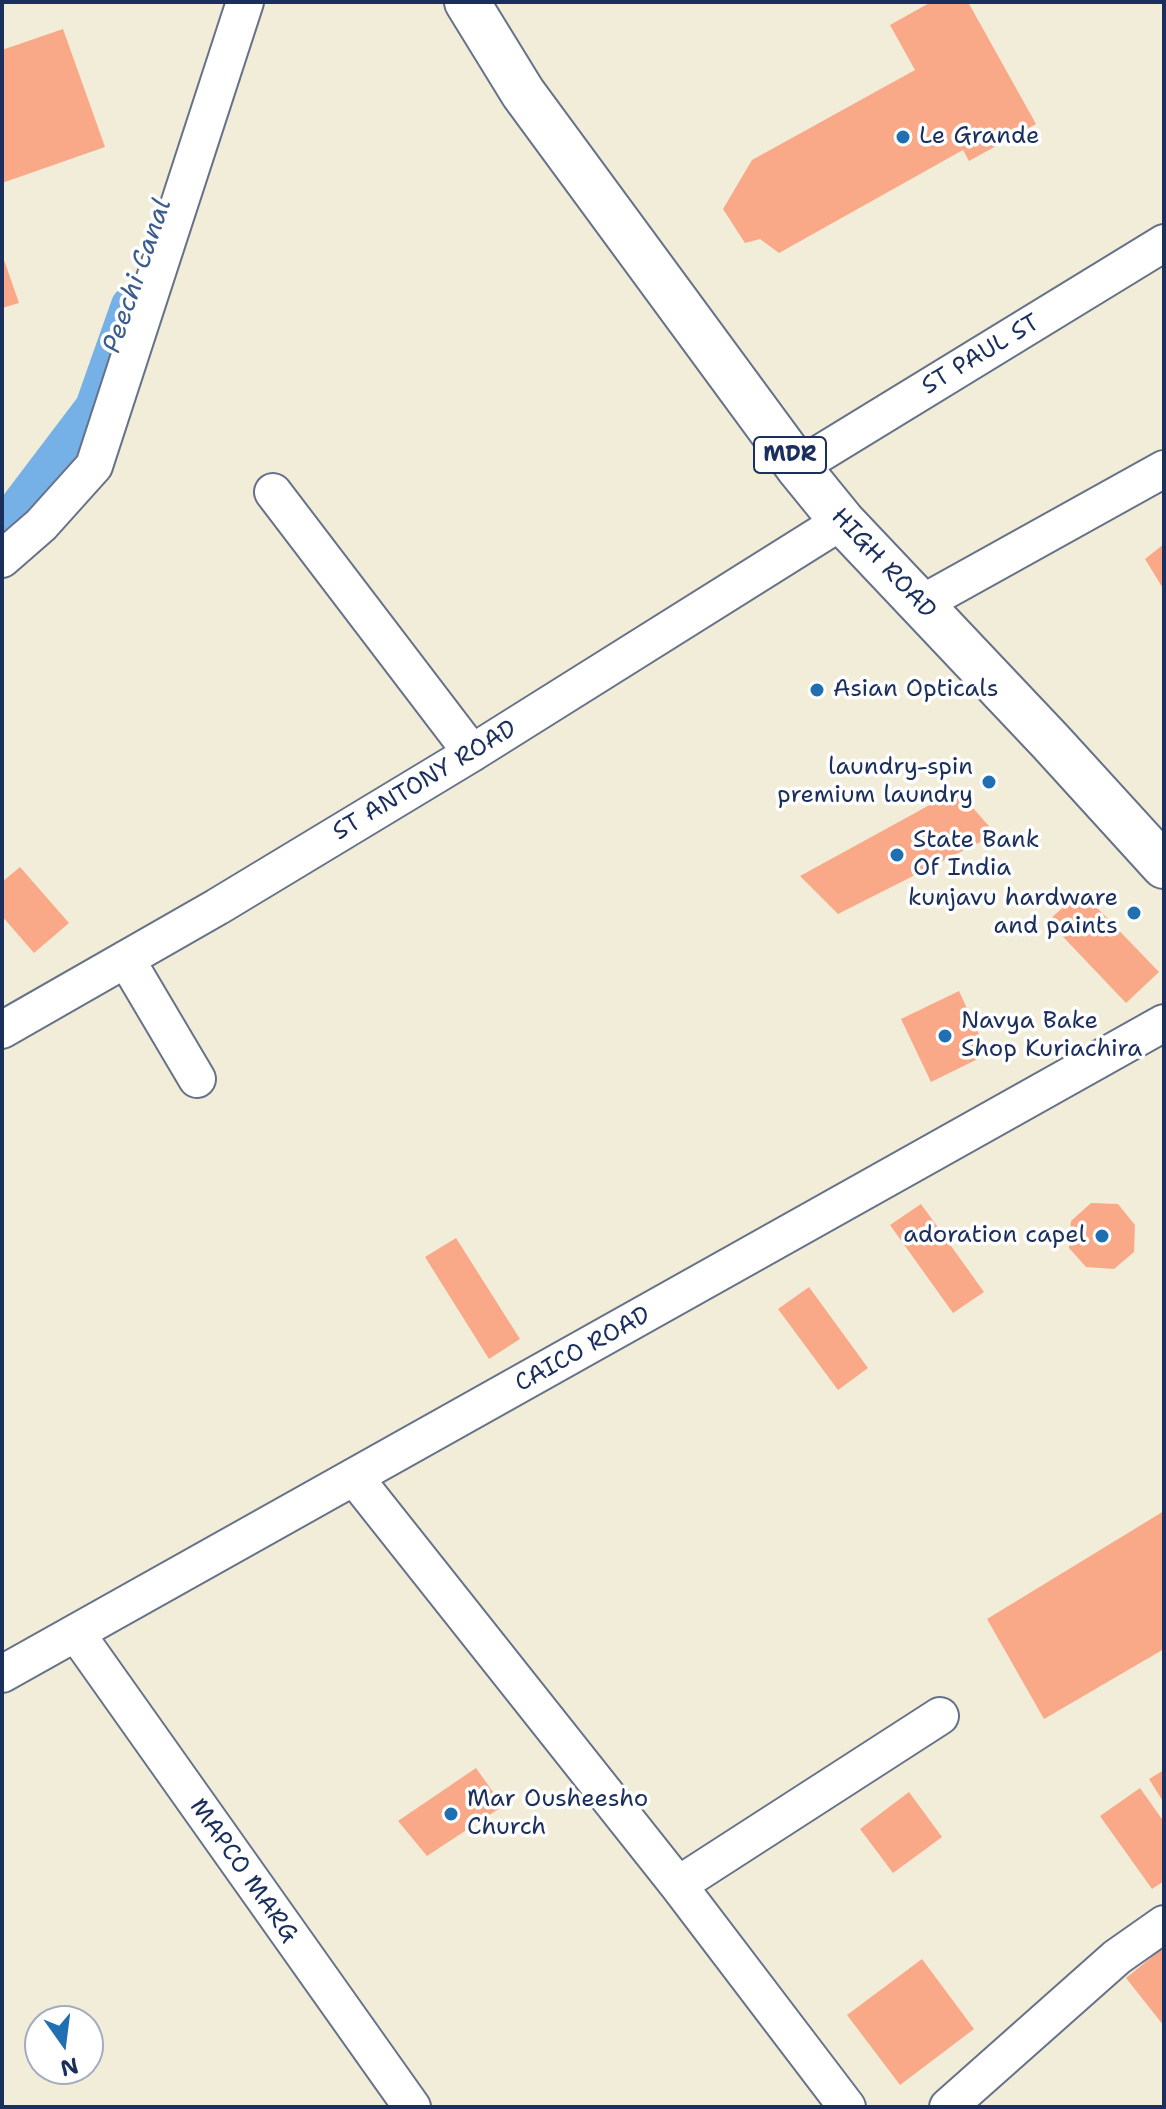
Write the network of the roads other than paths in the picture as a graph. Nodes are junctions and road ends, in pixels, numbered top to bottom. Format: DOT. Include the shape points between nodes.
graph roads {
  1 [pos="245,2"];
  2 [pos="467,2"];
  3 [pos="1164,243"];
  4 [pos="798,467"];
  5 [pos="1164,469"];
  6 [pos="273,492"];
  7 [pos="842,521"];
  8 [pos="2,559"];
  9 [pos="921,604"];
  10 [pos="472,753"];
  11 [pos="1164,866"];
  12 [pos="126,959"];
  13 [pos="1164,1023"];
  14 [pos="2,1030"];
  15 [pos="197,1079"];
  16 [pos="355,1478"];
  17 [pos="76,1633"];
  18 [pos="2,1674"];
  19 [pos="940,1716"];
  20 [pos="678,1885"];
  21 [pos="1164,1924"];
  22 [pos="412,2107"];
  23 [pos="847,2107"];
  24 [pos="948,2107"];
  1 -- 8 [label="street" via="94,466"];
  2 -- 4 [label="main road, HIGH ROAD / MDR" via="523,93"];
  3 -- 4 [label="street, ST PAUL ST"];
  4 -- 7 [label="main road, HIGH ROAD / MDR"];
  5 -- 9 [label="street"];
  6 -- 10 [label="street"];
  7 -- 9 [label="main road, HIGH ROAD / MDR"];
  7 -- 10 [label="street, ST ANTONY ROAD"];
  9 -- 11 [label="main road, HIGH ROAD / MDR"];
  10 -- 12 [label="street, ST ANTONY ROAD"];
  12 -- 14 [label="street, ST ANTONY ROAD"];
  12 -- 15 [label="street"];
  13 -- 16 [label="street, CAICO ROAD"];
  16 -- 17 [label="street, CAICO ROAD"];
  16 -- 20 [label="street"];
  17 -- 18 [label="street, CAICO ROAD"];
  17 -- 22 [label="street, MAPCO MARG"];
  19 -- 20 [label="street"];
  20 -- 23 [label="street"];
  21 -- 24 [label="street" via="1117,1957"];
}
